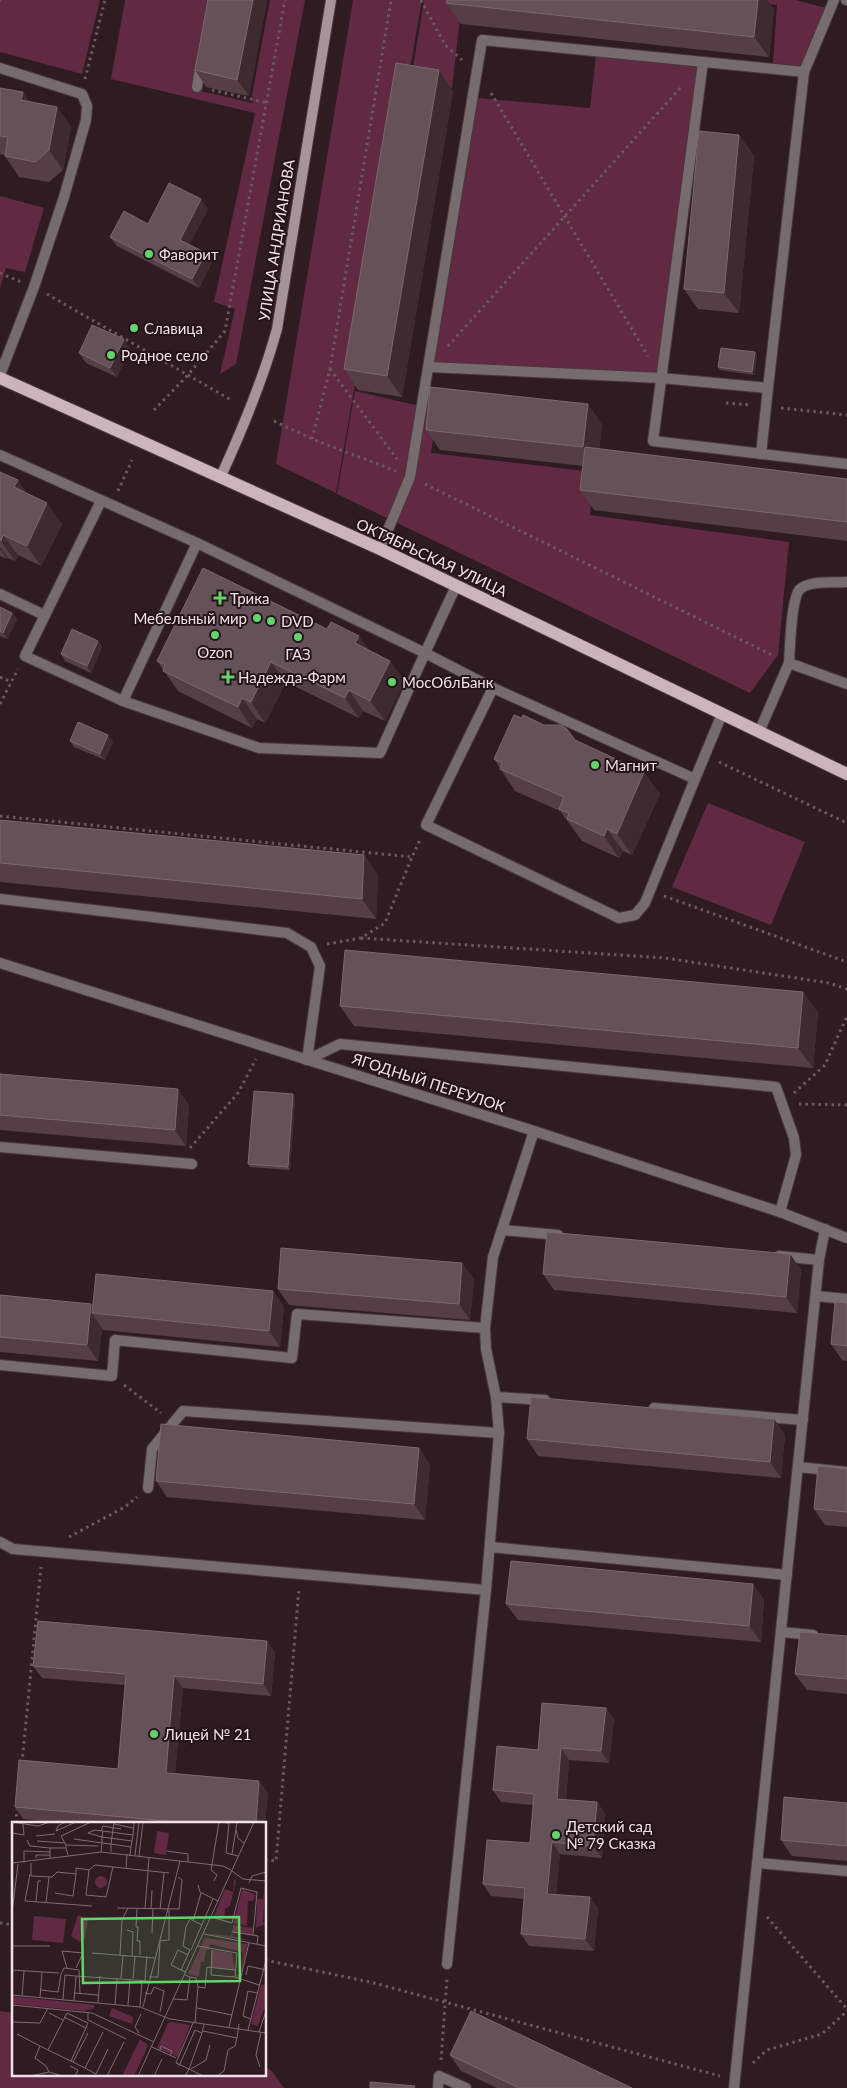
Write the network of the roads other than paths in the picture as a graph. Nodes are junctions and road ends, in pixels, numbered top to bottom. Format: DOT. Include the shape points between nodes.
graph roads {
  1 [pos="331,0"];
  2 [pos="834,0"];
  3 [pos="204,48"];
  4 [pos="703,62"];
  5 [pos="0,68"];
  6 [pos="804,72"];
  7 [pos="197,87"];
  8 [pos="429,367"];
  9 [pos="0,376"];
  10 [pos="661,378"];
  11 [pos="768,388"];
  12 [pos="760,454"];
  13 [pos="0,455"];
  14 [pos="847,464"];
  15 [pos="221,476"];
  16 [pos="102,501"];
  17 [pos="197,543"];
  18 [pos="380,549"];
  19 [pos="847,582"];
  20 [pos="456,586"];
  21 [pos="0,594"];
  22 [pos="44,615"];
  23 [pos="425,654"];
  24 [pos="789,663"];
  25 [pos="847,684"];
  26 [pos="493,688"];
  27 [pos="123,701"];
  28 [pos="722,714"];
  29 [pos="759,732"];
  30 [pos="847,774"];
  31 [pos="695,779"];
  32 [pos="0,899"];
  33 [pos="0,963"];
  34 [pos="307,1060"];
  35 [pos="534,1132"];
  36 [pos="0,1147"];
  37 [pos="192,1164"];
  38 [pos="780,1212"];
  39 [pos="825,1229"];
  40 [pos="502,1230"];
  41 [pos="572,1237"];
  42 [pos="847,1238"];
  43 [pos="770,1255"];
  44 [pos="820,1260"];
  45 [pos="816,1296"];
  46 [pos="847,1299"];
  47 [pos="485,1328"];
  48 [pos="0,1365"];
  49 [pos="496,1397"];
  50 [pos="555,1401"];
  51 [pos="645,1408"];
  52 [pos="803,1420"];
  53 [pos="499,1432"];
  54 [pos="798,1467"];
  55 [pos="847,1472"];
  56 [pos="148,1488"];
  57 [pos="0,1542"];
  58 [pos="490,1547"];
  59 [pos="787,1575"];
  60 [pos="486,1590"];
  61 [pos="781,1632"];
  62 [pos="828,1637"];
  63 [pos="758,1863"];
  64 [pos="847,1871"];
  65 [pos="447,1964"];
  66 [pos="735,2084"];
  67 [pos="438,2088"];
  68 [pos="466,2088"];
  1 -- 15 [label="street, УЛИЦА АНДРИАНОВА" via="277,329 251,410"];
  2 -- 6 [label="street"];
  3 -- 7 [label="street"];
  4 -- 6 [label="street"];
  4 -- 8 [label="street" via="482,40"];
  4 -- 10 [label="street"];
  5 -- 9 [label="street" via="82,94 87,106 64,197"];
  6 -- 11 [label="street"];
  8 -- 10 [label="street"];
  8 -- 18 [label="street" via="410,477"];
  9 -- 15 [label="main road, ОКТЯБРЬСКАЯ УЛИЦА"];
  10 -- 11 [label="street"];
  10 -- 12 [label="street" via="653,441"];
  11 -- 12 [label="street"];
  12 -- 14 [label="street"];
  13 -- 16 [label="street"];
  15 -- 18 [label="main road, ОКТЯБРЬСКАЯ УЛИЦА"];
  16 -- 17 [label="street"];
  16 -- 22 [label="street"];
  17 -- 23 [label="street"];
  17 -- 27 [label="street"];
  18 -- 20 [label="main road, ОКТЯБРЬСКАЯ УЛИЦА"];
  19 -- 24 [label="street" via="810,584 800,590 795,600"];
  20 -- 23 [label="street"];
  20 -- 28 [label="main road, ОКТЯБРЬСКАЯ УЛИЦА"];
  21 -- 22 [label="street"];
  22 -- 27 [label="street" via="25,656"];
  23 -- 26 [label="street"];
  23 -- 27 [label="street" via="380,753 259,748"];
  24 -- 25 [label="street"];
  24 -- 29 [label="street"];
  26 -- 31 [label="street"];
  26 -- 31 [label="street" via="426,825 619,918 635,915 645,903"];
  28 -- 29 [label="main road, ОКТЯБРЬСКАЯ УЛИЦА"];
  28 -- 31 [label="street"];
  29 -- 30 [label="main road, ОКТЯБРЬСКАЯ УЛИЦА"];
  32 -- 34 [label="street" via="287,933 311,947 320,966"];
  33 -- 34 [label="street, ЯГОДНЫЙ ПЕРЕУЛОК"];
  34 -- 35 [label="street, ЯГОДНЫЙ ПЕРЕУЛОК"];
  34 -- 38 [label="street" via="340,1044 776,1087 794,1138 796,1155"];
  35 -- 38 [label="street, ЯГОДНЫЙ ПЕРЕУЛОК"];
  35 -- 40 [label="street"];
  36 -- 37 [label="street"];
  38 -- 39 [label="street, ЯГОДНЫЙ ПЕРЕУЛОК"];
  39 -- 42 [label="street, ЯГОДНЫЙ ПЕРЕУЛОК"];
  39 -- 44 [label="street"];
  40 -- 41 [label="street"];
  40 -- 47 [label="street" via="493,1257"];
  43 -- 44 [label="street"];
  44 -- 45 [label="street"];
  45 -- 46 [label="street"];
  45 -- 52 [label="street"];
  47 -- 48 [label="street" via="297,1314 292,1358 115,1340 112,1376"];
  47 -- 49 [label="street"];
  49 -- 50 [label="street"];
  49 -- 53 [label="street"];
  51 -- 52 [label="street"];
  52 -- 54 [label="street"];
  53 -- 56 [label="street" via="182,1411 152,1449"];
  53 -- 58 [label="street"];
  54 -- 55 [label="street"];
  54 -- 59 [label="street"];
  57 -- 60 [label="street" via="13,1549 43,1552"];
  58 -- 59 [label="street"];
  58 -- 60 [label="street"];
  59 -- 61 [label="street"];
  60 -- 65 [label="street"];
  61 -- 62 [label="street"];
  61 -- 63 [label="street"];
  63 -- 64 [label="street"];
  63 -- 66 [label="street"];
  67 -- 68 [label="street" via="439,2076"];
}
